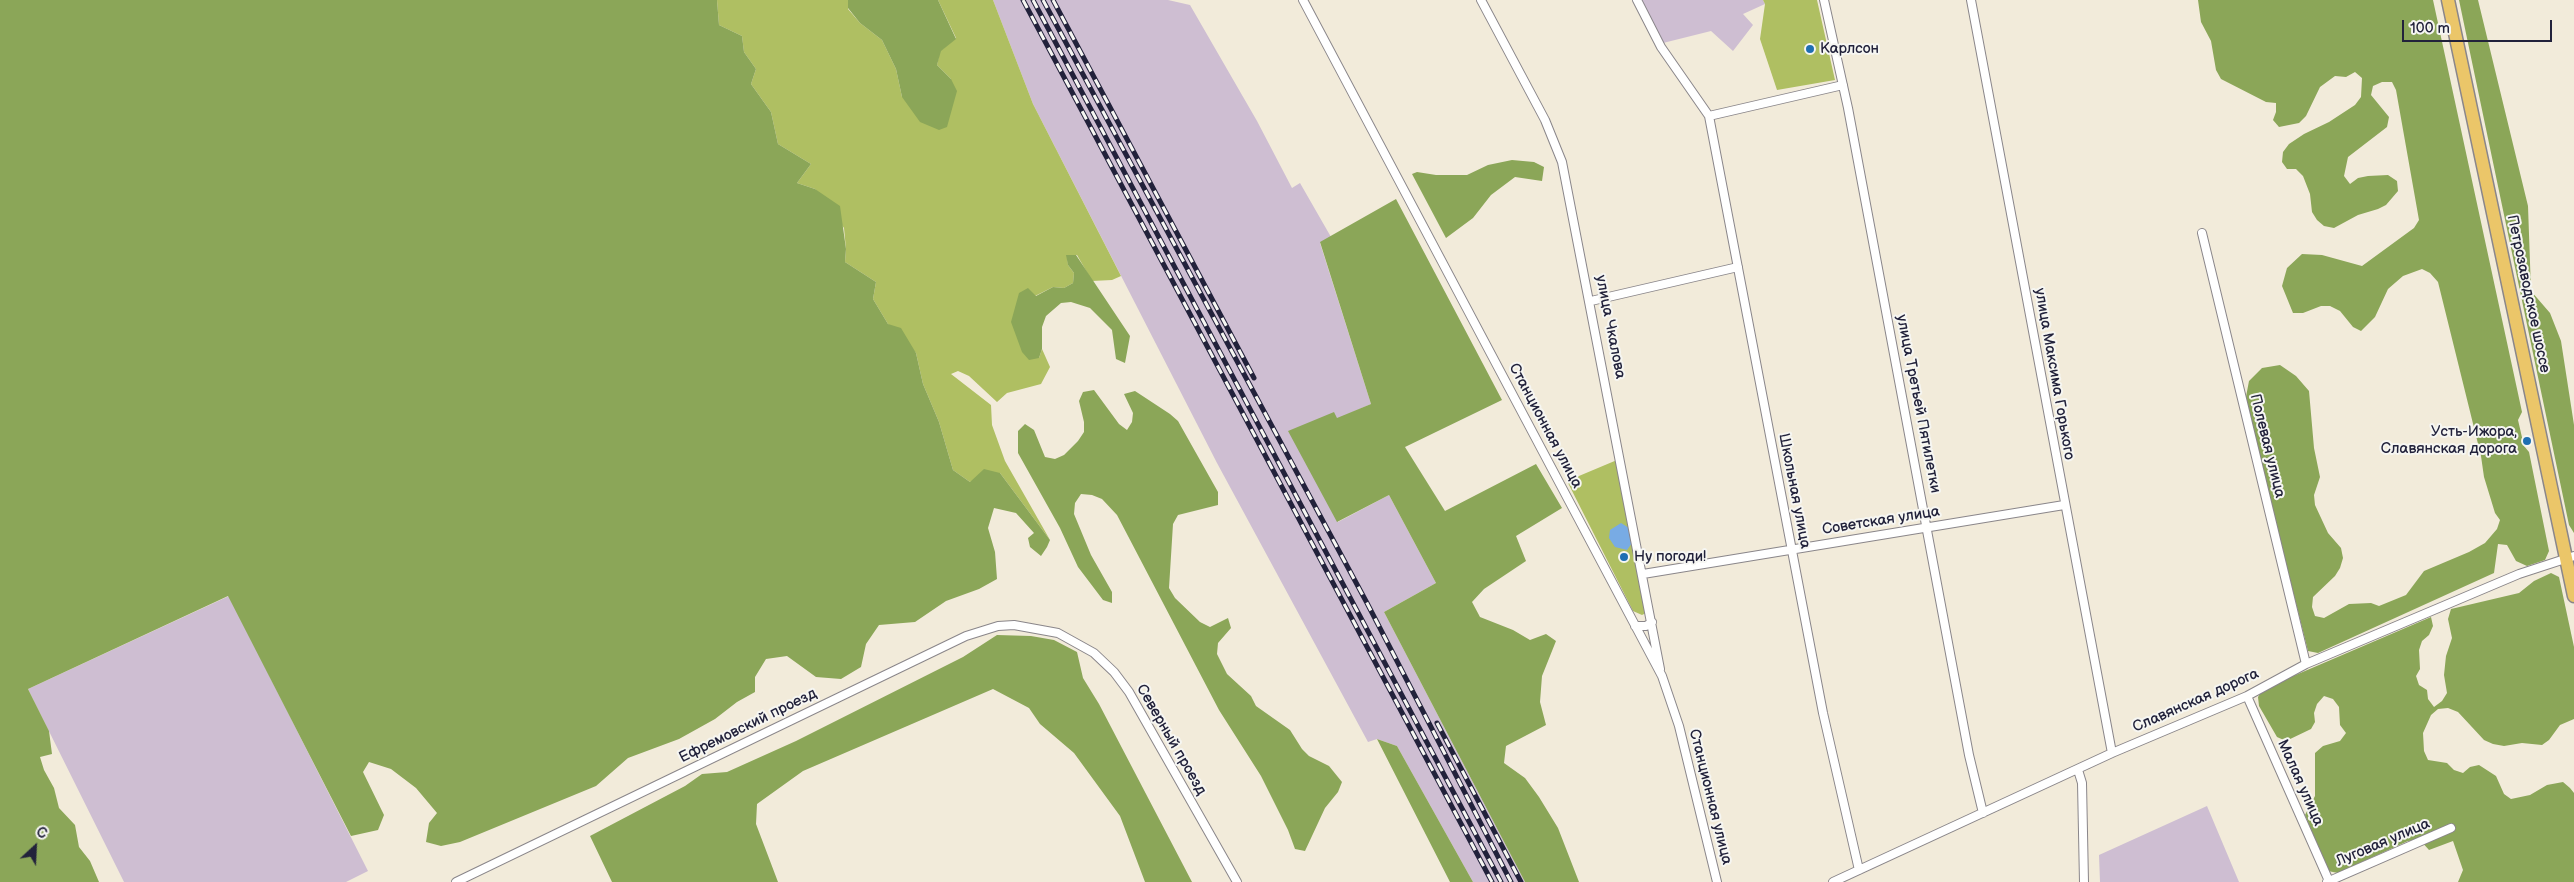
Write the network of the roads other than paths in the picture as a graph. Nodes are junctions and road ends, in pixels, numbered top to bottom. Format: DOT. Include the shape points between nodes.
graph roads {
  1 [pos="1303,0"];
  2 [pos="1481,0"];
  3 [pos="1637,0"];
  4 [pos="1824,0"];
  5 [pos="1971,0"];
  6 [pos="2448,0"];
  7 [pos="1843,85"];
  8 [pos="1709,116"];
  9 [pos="2202,234"];
  10 [pos="1738,267"];
  11 [pos="1591,301"];
  12 [pos="2064,505"];
  13 [pos="1927,528"];
  14 [pos="1792,550"];
  15 [pos="2570,557"];
  16 [pos="1643,574"];
  17 [pos="2574,596"];
  18 [pos="1652,622"];
  19 [pos="1634,626"];
  20 [pos="1058,633"];
  21 [pos="2306,664"];
  22 [pos="1662,676"];
  23 [pos="2247,696"];
  24 [pos="2112,753"];
  25 [pos="2078,770"];
  26 [pos="1983,813"];
  27 [pos="2451,828"];
  28 [pos="1859,870"];
  29 [pos="456,882"];
  30 [pos="1237,882"];
  31 [pos="1717,882"];
  32 [pos="1832,882"];
  33 [pos="2084,882"];
  34 [pos="2328,882"];
  1 -- 19 [label="street, Станционная улица"];
  2 -- 11 [label="street, улица Чкалова" via="1558,149"];
  3 -- 8 [label="street" via="1661,47"];
  4 -- 7 [label="street, улица Третьей Пятилетки"];
  5 -- 12 [label="street, улица Максима Горького"];
  6 -- 15 [label="main road, Петрозаводское шоссе"];
  7 -- 8 [label="street"];
  7 -- 13 [label="street, улица Третьей Пятилетки"];
  8 -- 10 [label="street, Школьная улица"];
  9 -- 21 [label="street, Полевая улица"];
  10 -- 11 [label="street"];
  10 -- 14 [label="street, Школьная улица"];
  11 -- 16 [label="street, улица Чкалова"];
  12 -- 13 [label="street, Советская улица"];
  12 -- 24 [label="street, улица Максима Горького"];
  13 -- 14 [label="street, Советская улица"];
  13 -- 26 [label="street, улица Третьей Пятилетки" via="1969,756"];
  14 -- 16 [label="street, Советская улица"];
  14 -- 28 [label="street, Школьная улица" via="1823,713"];
  15 -- 17 [label="main road, Петрозаводское шоссе"];
  15 -- 21 [label="street, Славянская дорога" via="2519,574"];
  16 -- 18 [label="street, улица Чкалова"];
  18 -- 19 [label="street" via="1646,626"];
  18 -- 22 [label="street, улица Чкалова"];
  19 -- 22 [label="street, Станционная улица"];
  20 -- 29 [label="street, Ефремовский проезд" via="1014,625 998,626 966,636"];
  20 -- 30 [label="street, Северный проезд" via="1094,653 1129,692"];
  21 -- 23 [label="street, Славянская дорога"];
  22 -- 31 [label="street, Станционная улица" via="1677,718"];
  23 -- 24 [label="street, Славянская дорога"];
  23 -- 34 [label="street, Малая улица"];
  24 -- 25 [label="street, Славянская дорога"];
  25 -- 26 [label="street, Славянская дорога"];
  25 -- 33 [label="street" via="2082,782"];
  26 -- 28 [label="street, Славянская дорога"];
  27 -- 34 [label="street, Луговая улица"];
  28 -- 32 [label="street, Славянская дорога"];
}
